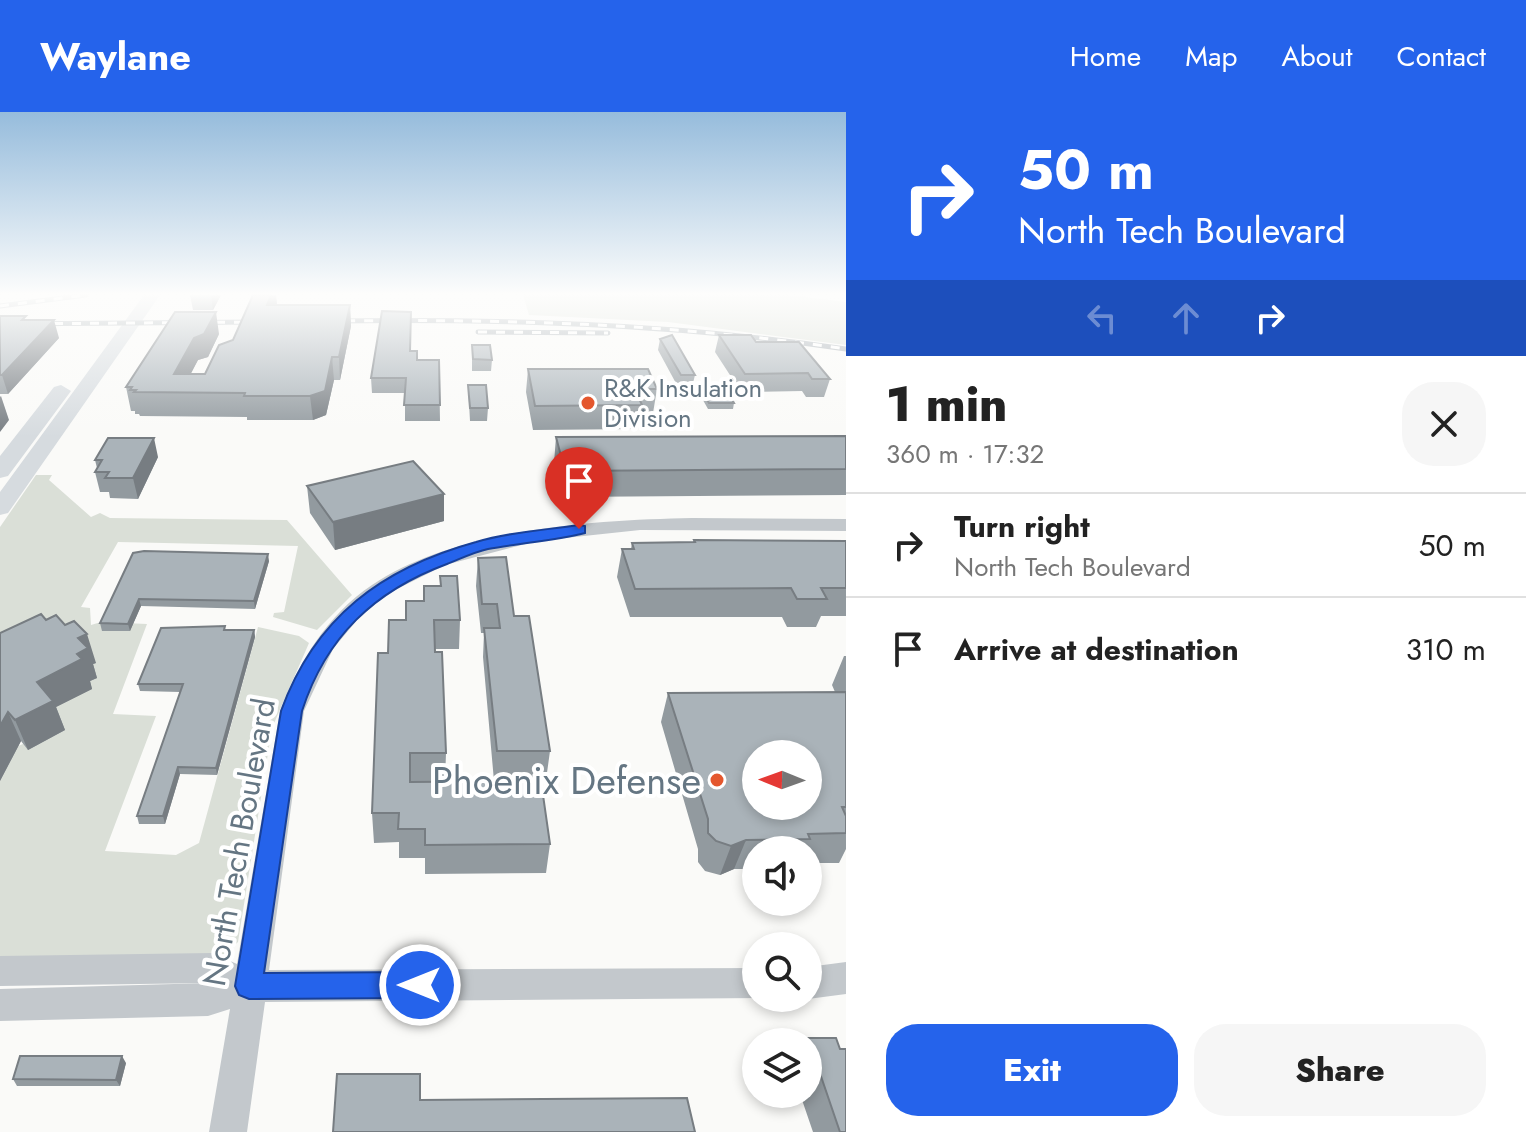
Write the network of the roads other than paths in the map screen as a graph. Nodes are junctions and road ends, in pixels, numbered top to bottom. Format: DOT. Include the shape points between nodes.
graph roads {
  1 [pos="103,343"];
  2 [pos="114,343"];
  3 [pos="89,368"];
  4 [pos="0,471"];
  5 [pos="0,508"];
  6 [pos="846,525"];
  7 [pos="9,971"];
  8 [pos="846,978"];
  9 [pos="822,981"];
  10 [pos="742,984"];
  11 [pos="249,986"];
  12 [pos="8,1005"];
  13 [pos="228,1132"];
  1 -- 3 [label="main road"];
  2 -- 3 [label="main road"];
  3 -- 4 [label="main road"];
  3 -- 5 [label="main road"];
  6 -- 11 [label="street, North Tech Boulevard" via="667,525 533,535 481,545 381,589 329,638 304,676 292,711"];
  7 -- 11 [label="street" via="212,968"];
  7 -- 12 [label="street"];
  8 -- 9 [label="street"];
  10 -- 11 [label="street"];
  11 -- 12 [label="street" via="208,1000"];
  11 -- 13 [label="street, North Tech Boulevard"];
}
